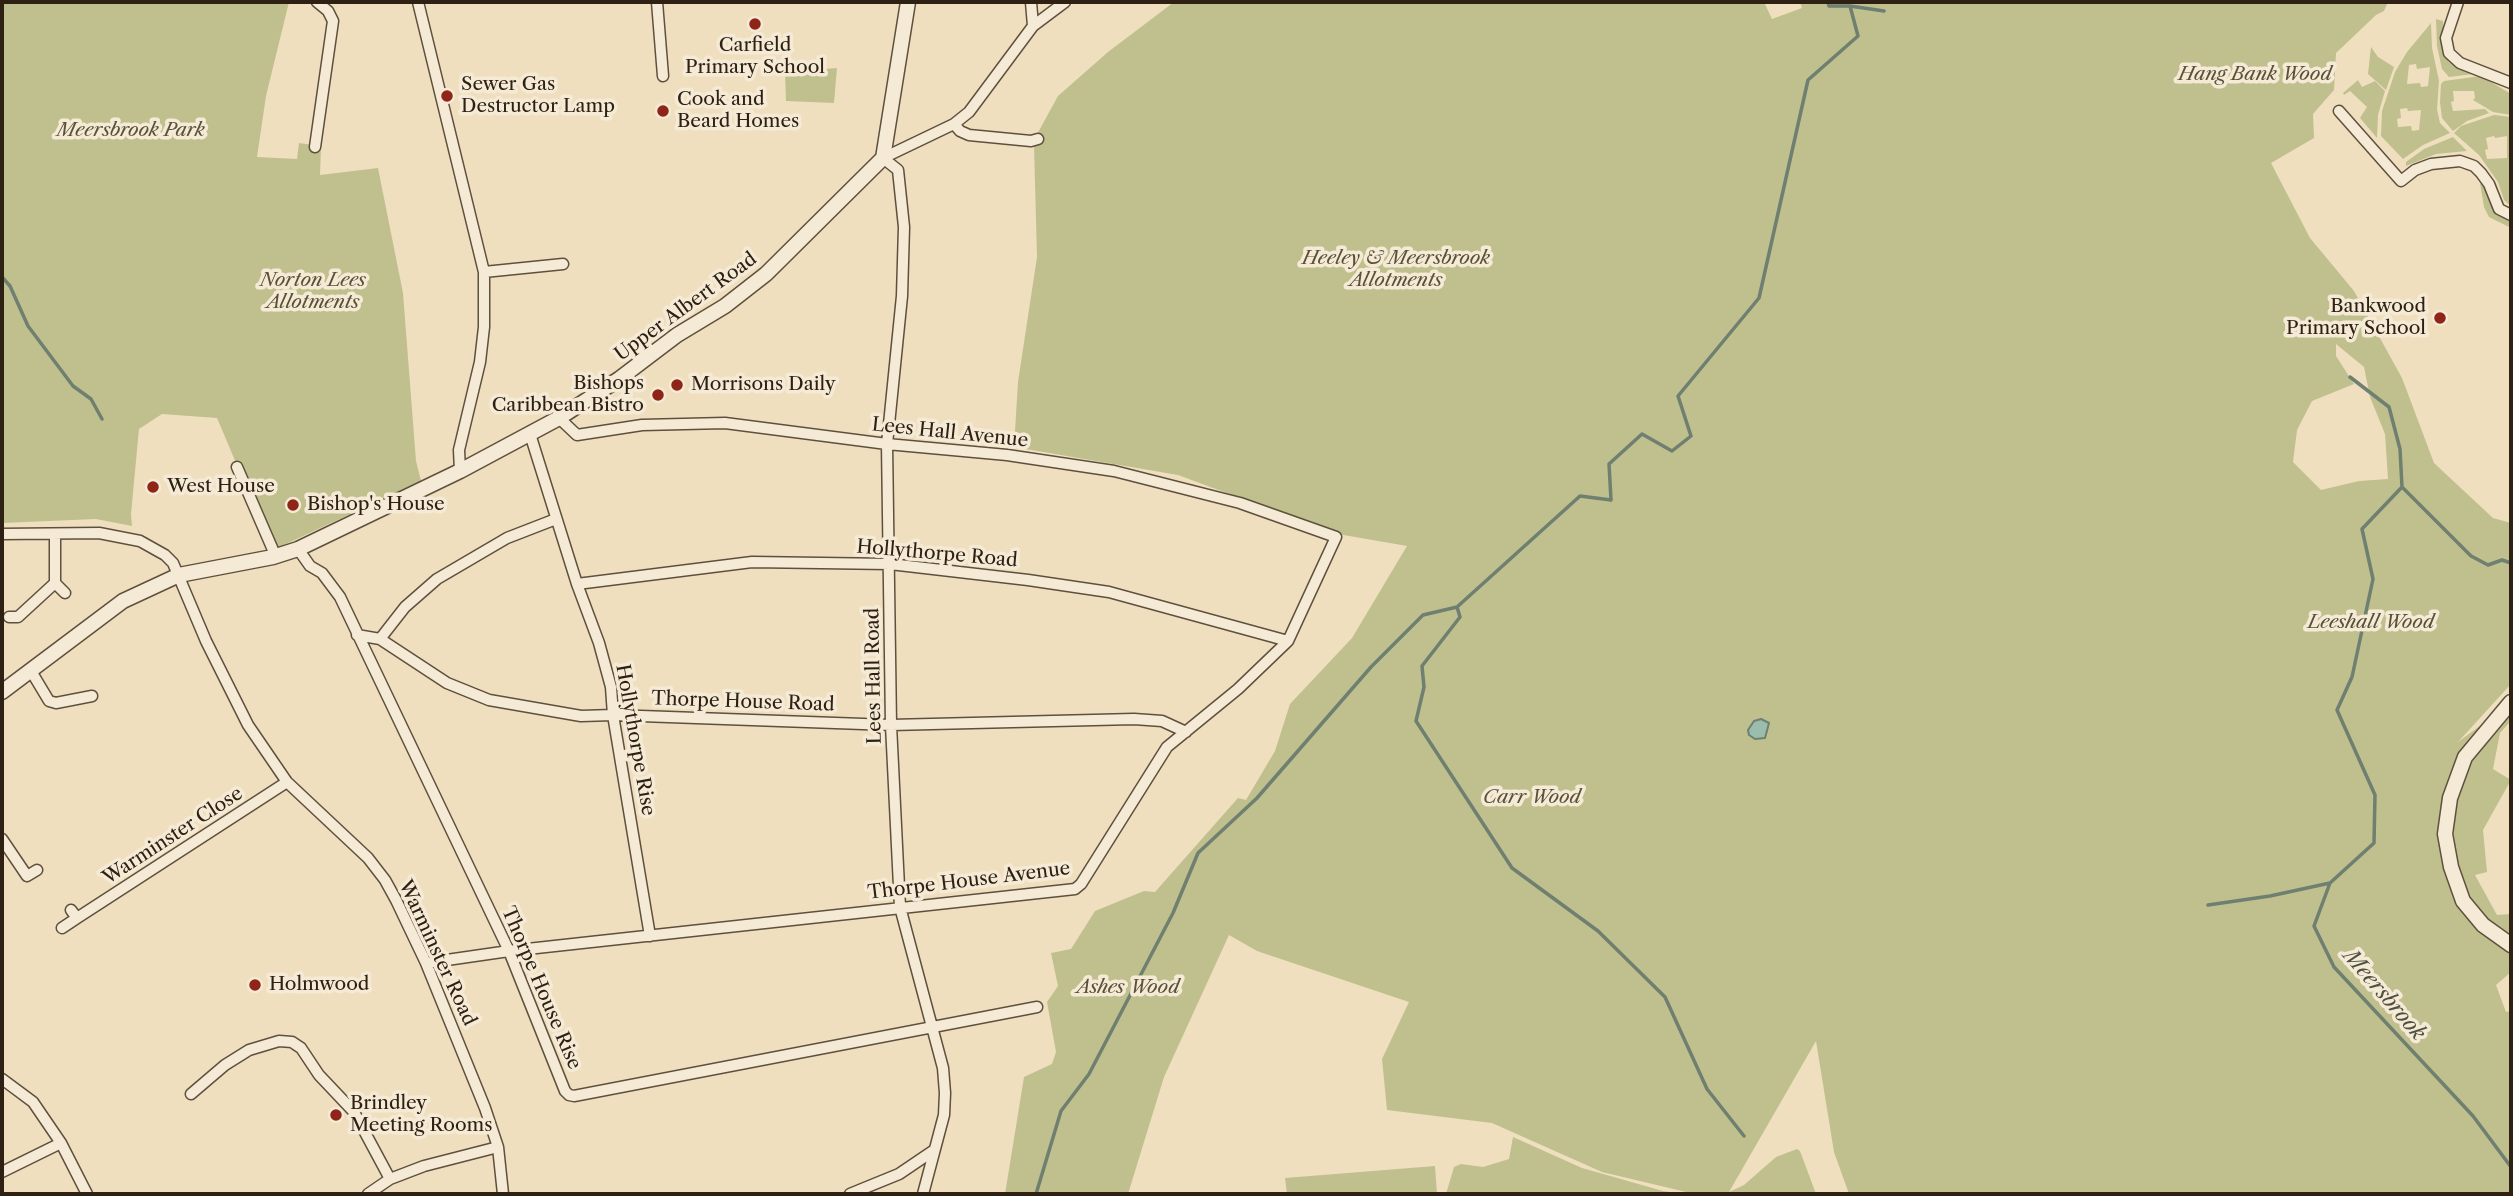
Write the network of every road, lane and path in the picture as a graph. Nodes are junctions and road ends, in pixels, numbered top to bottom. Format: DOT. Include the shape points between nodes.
graph roads {
  1 [pos="317,2"];
  2 [pos="418,2"];
  3 [pos="657,2"];
  4 [pos="908,2"];
  5 [pos="1031,2"];
  6 [pos="1065,2"];
  7 [pos="2458,2"];
  8 [pos="1033,26"];
  9 [pos="663,76"];
  10 [pos="2511,83"];
  11 [pos="2339,111"];
  12 [pos="954,124"];
  13 [pos="1038,139"];
  14 [pos="315,146"];
  15 [pos="883,158"];
  16 [pos="2511,215"];
  17 [pos="563,264"];
  18 [pos="484,272"];
  19 [pos="558,418"];
  20 [pos="530,434"];
  21 [pos="887,444"];
  22 [pos="237,467"];
  23 [pos="460,471"];
  24 [pos="556,519"];
  25 [pos="2,534"];
  26 [pos="55,534"];
  27 [pos="1336,537"];
  28 [pos="298,549"];
  29 [pos="273,557"];
  30 [pos="890,564"];
  31 [pos="179,575"];
  32 [pos="55,583"];
  33 [pos="577,584"];
  34 [pos="65,593"];
  35 [pos="9,617"];
  36 [pos="357,635"];
  37 [pos="380,639"];
  38 [pos="1288,641"];
  39 [pos="31,671"];
  40 [pos="2,692"];
  41 [pos="92,696"];
  42 [pos="2511,702"];
  43 [pos="613,715"];
  44 [pos="891,725"];
  45 [pos="1186,732"];
  46 [pos="287,782"];
  47 [pos="2,839"];
  48 [pos="37,870"];
  49 [pos="900,907"];
  50 [pos="62,928"];
  51 [pos="650,936"];
  52 [pos="2511,945"];
  53 [pos="509,951"];
  54 [pos="426,963"];
  55 [pos="1037,1007"];
  56 [pos="932,1027"];
  57 [pos="2,1079"];
  58 [pos="191,1094"];
  59 [pos="61,1143"];
  60 [pos="498,1147"];
  61 [pos="933,1151"];
  62 [pos="2,1172"];
  63 [pos="390,1179"];
  64 [pos="87,1194"];
  65 [pos="368,1194"];
  66 [pos="503,1194"];
  67 [pos="850,1194"];
  68 [pos="923,1194"];
  1 -- 14 [label="street" via="333,21"];
  2 -- 18 [label="street"];
  3 -- 9 [label="street"];
  4 -- 15 [label="street"];
  5 -- 8 [label="street"];
  6 -- 8 [label="street"];
  7 -- 10 [label="street" via="2446,38 2449,53 2460,63"];
  8 -- 12 [label="street" via="969,113"];
  11 -- 16 [label="street" via="2401,181 2431,164 2460,161 2480,173 2500,209"];
  12 -- 13 [label="street" via="968,135"];
  12 -- 15 [label="street"];
  15 -- 19 [label="street, Upper Albert Road" via="766,274"];
  15 -- 21 [label="street, Lees Hall Road" via="898,170 904,227"];
  17 -- 18 [label="street"];
  18 -- 23 [label="street" via="483,339 459,450"];
  19 -- 20 [label="street, Upper Albert Road"];
  19 -- 21 [label="street, Lees Hall Avenue" via="577,435 642,425 725,423"];
  20 -- 23 [label="street, Upper Albert Road"];
  20 -- 24 [label="street, Hollythorpe Rise"];
  21 -- 27 [label="street, Lees Hall Avenue" via="1114,471 1240,503"];
  21 -- 30 [label="street, Lees Hall Road"];
  22 -- 29 [label="street"];
  23 -- 28 [label="street, Upper Albert Road"];
  24 -- 33 [label="street, Hollythorpe Rise"];
  24 -- 37 [label="street" via="507,538 437,579 405,607"];
  25 -- 26 [label="street"];
  26 -- 31 [label="street" via="99,533 140,541 165,555"];
  26 -- 32 [label="street"];
  27 -- 38 [label="street, Thorpe House Avenue"];
  28 -- 29 [label="street, Upper Albert Road"];
  28 -- 36 [label="street, Thorpe House Rise" via="340,597"];
  29 -- 31 [label="street, Upper Albert Road"];
  30 -- 33 [label="street, Hollythorpe Road" via="751,562"];
  30 -- 38 [label="street, Hollythorpe Road" via="1109,592"];
  30 -- 44 [label="street, Lees Hall Road"];
  31 -- 39 [label="street, Upper Albert Road" via="122,601"];
  31 -- 46 [label="street, Warminster Road" via="248,725"];
  32 -- 34 [label="street"];
  32 -- 35 [label="street" via="18,617"];
  33 -- 43 [label="street, Hollythorpe Rise" via="602,654"];
  36 -- 37 [label="street, Thorpe House Road"];
  36 -- 53 [label="street, Thorpe House Rise"];
  37 -- 43 [label="street, Thorpe House Road" via="447,683 489,700 581,716"];
  38 -- 45 [label="street, Thorpe House Avenue"];
  39 -- 40 [label="street, Upper Albert Road"];
  39 -- 41 [label="street" via="49,701"];
  42 -- 52 [label="street" via="2465,757 2449,798 2445,834 2463,901 2483,925"];
  43 -- 44 [label="street, Thorpe House Road"];
  43 -- 51 [label="street, Hollythorpe Rise"];
  44 -- 45 [label="street, Thorpe House Road" via="1135,719 1161,721"];
  44 -- 49 [label="street, Lees Hall Road"];
  45 -- 49 [label="street, Thorpe House Avenue" via="1167,747 1075,889"];
  46 -- 50 [label="street, Warminster Close" via="74,914"];
  46 -- 54 [label="street, Warminster Road" via="368,858 396,900"];
  47 -- 48 [label="street" via="27,876"];
  49 -- 51 [label="street, Thorpe House Avenue"];
  49 -- 56 [label="street, Lees Hall Road"];
  51 -- 53 [label="street, Thorpe House Avenue"];
  53 -- 54 [label="street, Thorpe House Avenue"];
  53 -- 56 [label="street, Thorpe House Rise" via="565,1091 574,1096"];
  54 -- 60 [label="street, Warminster Road"];
  55 -- 56 [label="street, Thorpe House Rise"];
  56 -- 61 [label="street, Lees Hall Road" via="945,1093"];
  57 -- 59 [label="street" via="33,1102"];
  58 -- 63 [label="street" via="249,1050 292,1042 354,1112"];
  59 -- 62 [label="street"];
  59 -- 64 [label="street"];
  60 -- 63 [label="street"];
  60 -- 66 [label="street, Warminster Road"];
  61 -- 67 [label="street" via="899,1174"];
  61 -- 68 [label="street, Lees Hall Road"];
  63 -- 65 [label="street"];
}
